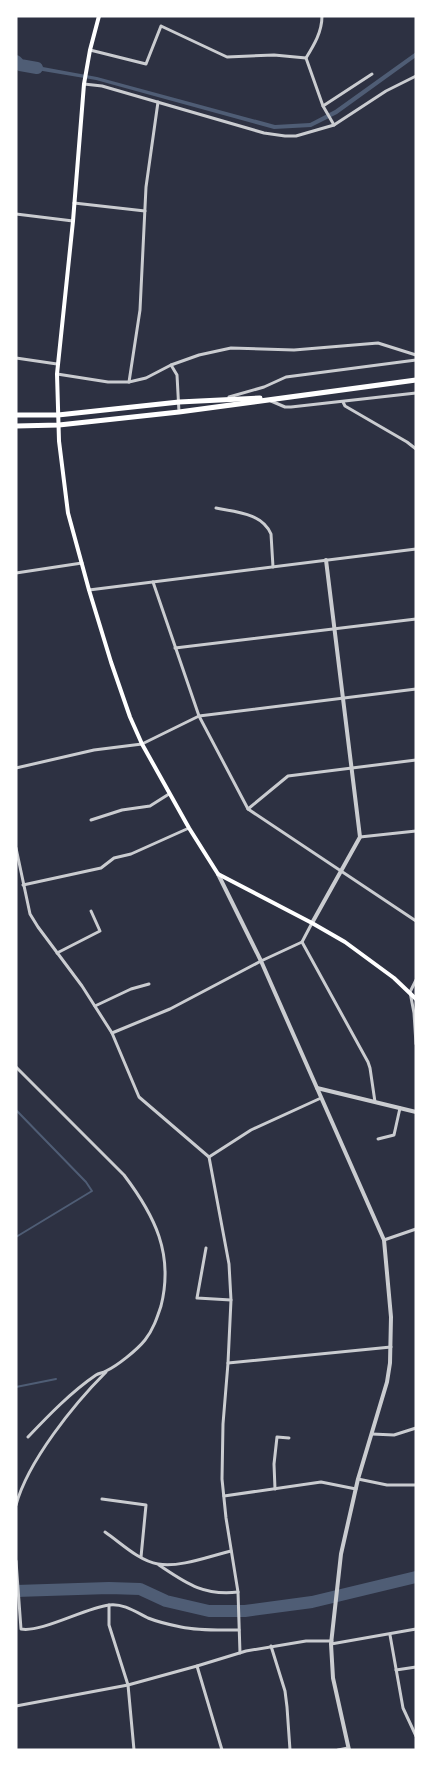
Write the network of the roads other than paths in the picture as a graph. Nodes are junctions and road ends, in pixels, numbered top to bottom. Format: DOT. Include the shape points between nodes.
graph roads {
  1 [pos="99,16"];
  2 [pos="322,16"];
  3 [pos="90,50"];
  4 [pos="306,58"];
  5 [pos="372,74"];
  6 [pos="416,76"];
  7 [pos="84,84"];
  8 [pos="158,102"];
  9 [pos="323,106"];
  10 [pos="334,125"];
  11 [pos="74,203"];
  12 [pos="144,211"];
  13 [pos="16,214"];
  14 [pos="73,221"];
  15 [pos="416,355"];
  16 [pos="16,358"];
  17 [pos="416,360"];
  18 [pos="57,364"];
  19 [pos="171,365"];
  20 [pos="57,374"];
  21 [pos="416,380"];
  22 [pos="129,382"];
  23 [pos="416,393"];
  24 [pos="286,397"];
  25 [pos="219,399"];
  26 [pos="268,399"];
  27 [pos="179,402"];
  28 [pos="343,402"];
  29 [pos="179,412"];
  30 [pos="58,414"];
  31 [pos="16,415"];
  32 [pos="59,425"];
  33 [pos="16,426"];
  34 [pos="416,449"];
  35 [pos="216,508"];
  36 [pos="416,549"];
  37 [pos="326,560"];
  38 [pos="82,563"];
  39 [pos="273,567"];
  40 [pos="16,573"];
  41 [pos="153,582"];
  42 [pos="89,590"];
  43 [pos="416,619"];
  44 [pos="334,629"];
  45 [pos="175,648"];
  46 [pos="416,689"];
  47 [pos="344,698"];
  48 [pos="200,716"];
  49 [pos="142,744"];
  50 [pos="416,760"];
  51 [pos="16,768"];
  52 [pos="352,768"];
  53 [pos="170,794"];
  54 [pos="248,809"];
  55 [pos="91,820"];
  56 [pos="189,828"];
  57 [pos="416,830"];
  58 [pos="360,837"];
  59 [pos="16,848"];
  60 [pos="342,871"];
  61 [pos="218,874"];
  62 [pos="23,885"];
  63 [pos="90,911"];
  64 [pos="416,921"];
  65 [pos="312,923"];
  66 [pos="302,942"];
  67 [pos="57,953"];
  68 [pos="261,961"];
  69 [pos="416,980"];
  70 [pos="148,984"];
  71 [pos="410,992"];
  72 [pos="416,999"];
  73 [pos="94,1006"];
  74 [pos="112,1033"];
  75 [pos="416,1044"];
  76 [pos="16,1067"];
  77 [pos="317,1088"];
  78 [pos="321,1098"];
  79 [pos="375,1102"];
  80 [pos="400,1108"];
  81 [pos="416,1112"];
  82 [pos="378,1139"];
  83 [pos="209,1157"];
  84 [pos="416,1229"];
  85 [pos="384,1240"];
  86 [pos="206,1248"];
  87 [pos="231,1300"];
  88 [pos="392,1347"];
  89 [pos="228,1363"];
  90 [pos="107,1371"];
  91 [pos="416,1428"];
  92 [pos="372,1434"];
  93 [pos="28,1437"];
  94 [pos="289,1438"];
  95 [pos="358,1479"];
  96 [pos="416,1485"];
  97 [pos="275,1489"];
  98 [pos="356,1489"];
  99 [pos="224,1496"];
  100 [pos="102,1499"];
  101 [pos="16,1505"];
  102 [pos="105,1532"];
  103 [pos="231,1550"];
  104 [pos="141,1557"];
  105 [pos="16,1561"];
  106 [pos="158,1564"];
  107 [pos="238,1593"];
  108 [pos="109,1605"];
  109 [pos="239,1629"];
  110 [pos="416,1629"];
  111 [pos="390,1635"];
  112 [pos="331,1642"];
  113 [pos="272,1646"];
  114 [pos="240,1652"];
  115 [pos="197,1666"];
  116 [pos="416,1667"];
  117 [pos="396,1670"];
  118 [pos="128,1685"];
  119 [pos="16,1706"];
  120 [pos="416,1736"];
  121 [pos="349,1749"];
  122 [pos="134,1750"];
  123 [pos="222,1750"];
  124 [pos="290,1750"];
  125 [pos="338,1750"];
  1 -- 3 [label="main road"];
  2 -- 4 [label="street" via="316,42"];
  3 -- 4 [label="street" via="146,64 161,26 227,57 274,55"];
  3 -- 7 [label="main road"];
  4 -- 9 [label="street"];
  5 -- 9 [label="street"];
  6 -- 10 [label="street" via="386,91"];
  7 -- 8 [label="street"];
  7 -- 11 [label="main road"];
  8 -- 10 [label="street" via="264,133 285,136"];
  8 -- 12 [label="street"];
  9 -- 10 [label="street"];
  11 -- 12 [label="street"];
  11 -- 14 [label="main road"];
  12 -- 22 [label="street" via="140,310"];
  13 -- 14 [label="street"];
  14 -- 18 [label="main road"];
  15 -- 19 [label="street" via="378,343 294,350 230,348"];
  16 -- 18 [label="street"];
  17 -- 25 [label="street" via="286,377 238,396"];
  18 -- 20 [label="main road"];
  19 -- 22 [label="street" via="146,378"];
  19 -- 27 [label="street" via="177,375"];
  20 -- 22 [label="street"];
  20 -- 30 [label="main road"];
  21 -- 24 [label="highway"];
  23 -- 28 [label="street"];
  24 -- 25 [label="highway"];
  24 -- 26 [label="highway"];
  25 -- 27 [label="highway"];
  26 -- 28 [label="street" via="285,407"];
  26 -- 29 [label="highway"];
  27 -- 29 [label="street"];
  27 -- 30 [label="highway"];
  28 -- 34 [label="street"];
  29 -- 32 [label="highway"];
  30 -- 31 [label="highway"];
  30 -- 32 [label="main road"];
  32 -- 33 [label="highway"];
  32 -- 38 [label="main road" via="68,513"];
  35 -- 39 [label="street" via="256,517 269,529"];
  36 -- 37 [label="street"];
  37 -- 39 [label="street"];
  37 -- 44 [label="street"];
  38 -- 40 [label="street"];
  38 -- 42 [label="main road"];
  39 -- 41 [label="street"];
  41 -- 42 [label="street"];
  41 -- 45 [label="street"];
  42 -- 49 [label="main road"];
  43 -- 44 [label="street"];
  44 -- 45 [label="street"];
  44 -- 47 [label="street"];
  45 -- 48 [label="street"];
  46 -- 47 [label="street"];
  47 -- 48 [label="street"];
  47 -- 52 [label="street"];
  48 -- 49 [label="street"];
  48 -- 54 [label="street"];
  49 -- 51 [label="street" via="94,750"];
  49 -- 53 [label="main road"];
  50 -- 52 [label="street"];
  52 -- 54 [label="street" via="288,776"];
  52 -- 58 [label="street"];
  53 -- 55 [label="street" via="150,806 122,810"];
  53 -- 56 [label="main road"];
  54 -- 60 [label="street"];
  56 -- 61 [label="main road"];
  56 -- 62 [label="street" via="131,854 114,858 101,868"];
  57 -- 58 [label="street"];
  58 -- 60 [label="street"];
  59 -- 62 [label="street"];
  60 -- 64 [label="street"];
  60 -- 65 [label="street"];
  61 -- 65 [label="main road"];
  61 -- 68 [label="street"];
  62 -- 67 [label="street" via="30,914"];
  63 -- 67 [label="street" via="100,931"];
  65 -- 66 [label="street"];
  65 -- 71 [label="main road" via="361,953"];
  66 -- 68 [label="street"];
  66 -- 79 [label="street" via="368,1062"];
  67 -- 73 [label="street"];
  68 -- 74 [label="street" via="170,1009"];
  68 -- 77 [label="street"];
  69 -- 71 [label="street"];
  70 -- 73 [label="street"];
  71 -- 72 [label="main road"];
  71 -- 75 [label="street"];
  73 -- 74 [label="street"];
  74 -- 83 [label="street" via="139,1097"];
  76 -- 90 [label="street" via="124,1175 156,1226 165,1255 158,1317 151,1332 144,1342"];
  77 -- 78 [label="street"];
  77 -- 79 [label="street"];
  78 -- 83 [label="street" via="250,1130"];
  78 -- 85 [label="street"];
  79 -- 80 [label="street"];
  80 -- 81 [label="street"];
  80 -- 82 [label="street" via="394,1135"];
  83 -- 87 [label="street" via="228,1250"];
  84 -- 85 [label="street"];
  85 -- 88 [label="street"];
  86 -- 87 [label="street" via="197,1298"];
  87 -- 89 [label="street"];
  88 -- 89 [label="street"];
  88 -- 92 [label="street" via="387,1382"];
  89 -- 99 [label="street" via="223,1424"];
  90 -- 93 [label="street" via="87,1382"];
  90 -- 101 [label="street" via="89,1388 55,1433 31,1471"];
  91 -- 92 [label="street" via="394,1435"];
  92 -- 95 [label="street"];
  94 -- 97 [label="street" via="277,1437"];
  95 -- 96 [label="street" via="387,1485"];
  95 -- 98 [label="street"];
  97 -- 98 [label="street" via="321,1482"];
  97 -- 99 [label="street"];
  98 -- 112 [label="street" via="341,1554"];
  99 -- 103 [label="street"];
  100 -- 104 [label="street" via="146,1505"];
  102 -- 104 [label="street"];
  103 -- 106 [label="street" via="175,1564"];
  103 -- 107 [label="street"];
  104 -- 106 [label="street"];
  105 -- 108 [label="street" via="21,1629"];
  106 -- 107 [label="street" via="198,1588 221,1594"];
  107 -- 109 [label="street"];
  108 -- 109 [label="street" via="130,1608 183,1628"];
  108 -- 118 [label="street" via="109,1625"];
  109 -- 114 [label="street"];
  110 -- 111 [label="street"];
  111 -- 112 [label="street"];
  111 -- 117 [label="street"];
  112 -- 113 [label="street" via="306,1641"];
  112 -- 121 [label="street" via="333,1678"];
  113 -- 114 [label="street"];
  113 -- 124 [label="street" via="286,1699"];
  114 -- 115 [label="street"];
  115 -- 118 [label="street"];
  115 -- 123 [label="street"];
  116 -- 117 [label="street"];
  117 -- 120 [label="street" via="403,1708"];
  118 -- 119 [label="street"];
  118 -- 122 [label="street"];
  121 -- 125 [label="street"];
}
